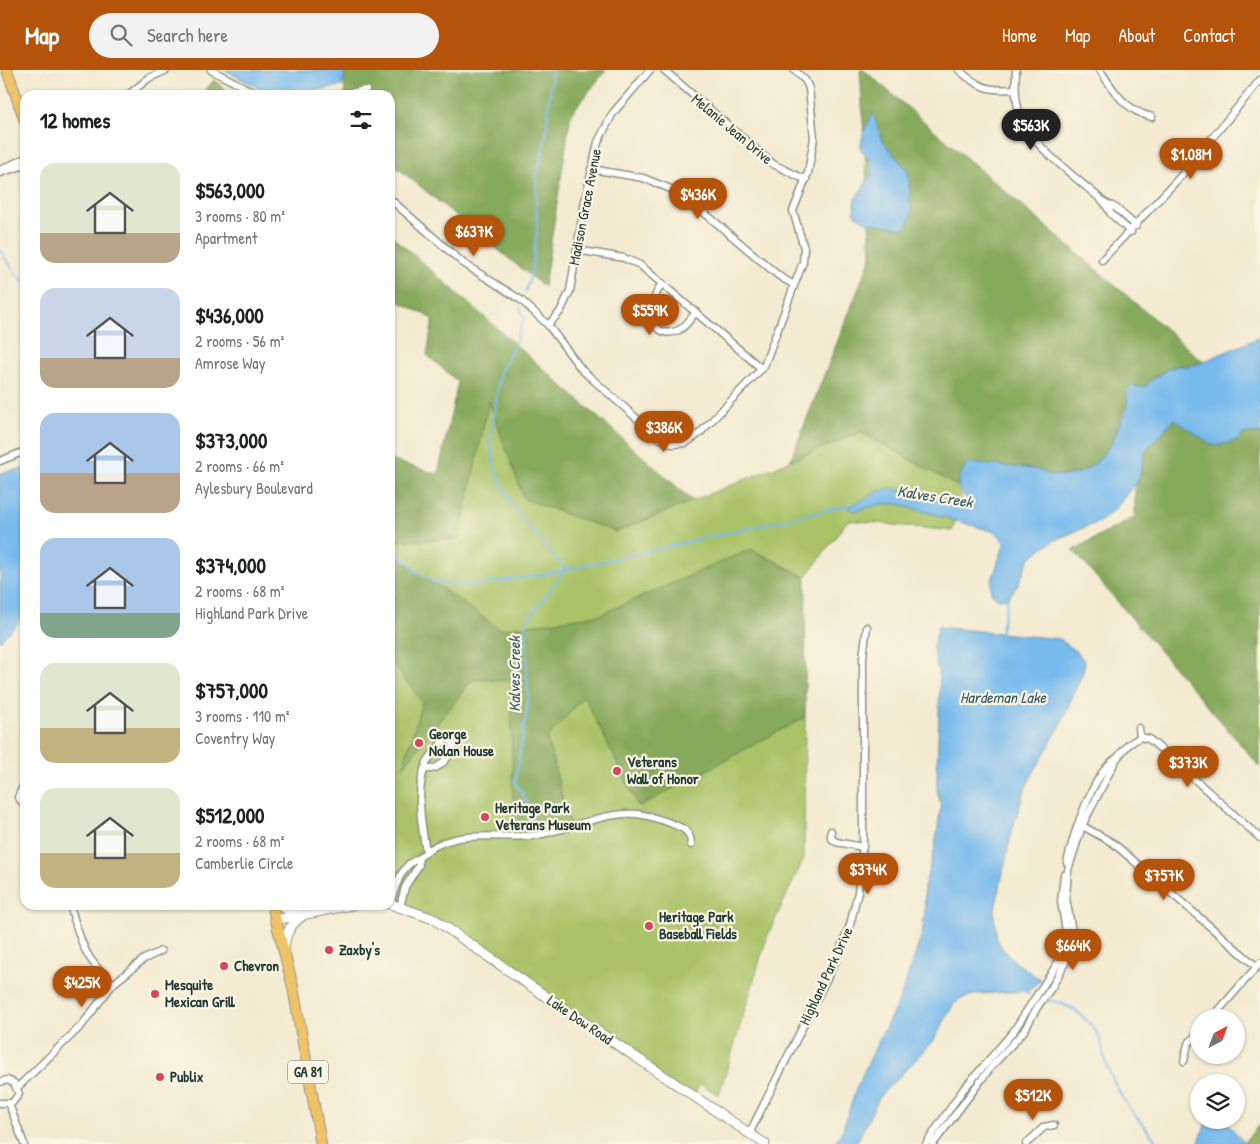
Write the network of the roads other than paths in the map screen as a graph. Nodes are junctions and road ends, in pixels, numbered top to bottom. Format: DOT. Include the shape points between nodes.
graph roads {
  1 [pos="7,70"];
  2 [pos="167,70"];
  3 [pos="211,70"];
  4 [pos="650,70"];
  5 [pos="664,70"];
  6 [pos="794,70"];
  7 [pos="958,70"];
  8 [pos="1016,70"];
  9 [pos="1100,70"];
  10 [pos="1260,80"];
  11 [pos="1015,89"];
  12 [pos="134,90"];
  13 [pos="250,90"];
  14 [pos="20,107"];
  15 [pos="1152,117"];
  16 [pos="20,161"];
  17 [pos="20,166"];
  18 [pos="591,169"];
  19 [pos="0,171"];
  20 [pos="806,180"];
  21 [pos="1104,202"];
  22 [pos="395,203"];
  23 [pos="1136,226"];
  24 [pos="1131,232"];
  25 [pos="576,250"];
  26 [pos="1102,260"];
  27 [pos="662,283"];
  28 [pos="794,285"];
  29 [pos="696,312"];
  30 [pos="548,325"];
  31 [pos="762,369"];
  32 [pos="20,453"];
  33 [pos="0,461"];
  34 [pos="867,627"];
  35 [pos="1139,728"];
  36 [pos="1140,737"];
  37 [pos="426,769"];
  38 [pos="1080,825"];
  39 [pos="831,831"];
  40 [pos="1260,838"];
  41 [pos="691,845"];
  42 [pos="863,847"];
  43 [pos="426,851"];
  44 [pos="418,859"];
  45 [pos="396,887"];
  46 [pos="395,890"];
  47 [pos="405,890"];
  48 [pos="395,906"];
  49 [pos="400,907"];
  50 [pos="71,910"];
  51 [pos="273,910"];
  52 [pos="288,910"];
  53 [pos="325,910"];
  54 [pos="304,914"];
  55 [pos="276,920"];
  56 [pos="161,951"];
  57 [pos="284,952"];
  58 [pos="1258,965"];
  59 [pos="113,984"];
  60 [pos="1220,1009"];
  61 [pos="1190,1042"];
  62 [pos="1184,1061"];
  63 [pos="0,1082"];
  64 [pos="18,1087"];
  65 [pos="0,1103"];
  66 [pos="9,1104"];
  67 [pos="1054,1125"];
  68 [pos="749,1134"];
  69 [pos="318,1142"];
  70 [pos="931,1143"];
  71 [pos="24,1144"];
  72 [pos="765,1144"];
  73 [pos="1026,1144"];
  1 -- 14 [label="main road"];
  2 -- 12 [label="street" via="149,78"];
  3 -- 13 [label="street"];
  4 -- 18 [label="street, Madison Grace Avenue" via="609,119 598,142"];
  5 -- 20 [label="street, Melanie Jean Drive" via="773,164"];
  6 -- 20 [label="street" via="806,82 810,102 813,147"];
  7 -- 11 [label="street" via="984,88"];
  8 -- 11 [label="street"];
  9 -- 15 [label="street" via="1122,102 1139,114"];
  10 -- 23 [label="street"];
  11 -- 21 [label="street" via="1022,121 1033,139"];
  16 -- 19 [label="street"];
  17 -- 19 [label="street"];
  18 -- 25 [label="street, Madison Grace Avenue"];
  18 -- 28 [label="street" via="644,178 681,194"];
  20 -- 28 [label="street" via="793,210 804,252"];
  21 -- 23 [label="street"];
  21 -- 24 [label="street" via="1111,214"];
  22 -- 30 [label="street" via="464,263 521,300"];
  23 -- 24 [label="street"];
  24 -- 26 [label="street"];
  25 -- 27 [label="street" via="631,260"];
  25 -- 30 [label="street, Madison Grace Avenue" via="567,298"];
  27 -- 29 [label="street"];
  27 -- 29 [label="street" via="655,294 652,312 658,328 669,333 677,331"];
  28 -- 31 [label="street"];
  29 -- 31 [label="street"];
  30 -- 31 [label="street" via="582,370 659,438 672,444 686,444 692,440"];
  32 -- 33 [label="street"];
  34 -- 42 [label="street, Highland Park Drive"];
  35 -- 36 [label="street"];
  36 -- 38 [label="street" via="1106,767"];
  36 -- 40 [label="street" via="1149,739"];
  37 -- 37 [label="street" via="440,766 453,749 449,734 427,762"];
  37 -- 43 [label="street" via="422,776 420,821"];
  38 -- 58 [label="street" via="1113,843"];
  38 -- 70 [label="street" via="1072,840 1061,894 1067,934 1063,955 1013,1032 962,1091"];
  39 -- 42 [label="street" via="831,838 836,842"];
  41 -- 43 [label="street" via="689,833 682,828 652,817 623,814 539,835 455,838"];
  42 -- 68 [label="street, Highland Park Drive" via="858,892 847,934"];
  43 -- 44 [label="street"];
  44 -- 45 [label="street" via="411,861"];
  44 -- 47 [label="street" via="420,866"];
  45 -- 46 [label="street"];
  45 -- 47 [label="street"];
  47 -- 49 [label="street"];
  48 -- 49 [label="street, Lake Dow Road"];
  49 -- 68 [label="street, Lake Dow Road" via="434,919"];
  50 -- 59 [label="street" via="82,948"];
  51 -- 55 [label="main road, GA 81"];
  52 -- 54 [label="street"];
  53 -- 54 [label="street"];
  54 -- 55 [label="street"];
  54 -- 57 [label="street" via="288,931"];
  55 -- 57 [label="main road, GA 81"];
  56 -- 59 [label="street"];
  57 -- 69 [label="main road, GA 81"];
  58 -- 60 [label="street"];
  59 -- 64 [label="street" via="82,1025"];
  61 -- 62 [label="street"];
  63 -- 64 [label="street" via="11,1080"];
  64 -- 66 [label="street" via="18,1098"];
  65 -- 66 [label="street"];
  66 -- 71 [label="street"];
  67 -- 73 [label="street" via="1042,1128"];
  68 -- 72 [label="street, Lake Dow Road"];
}
